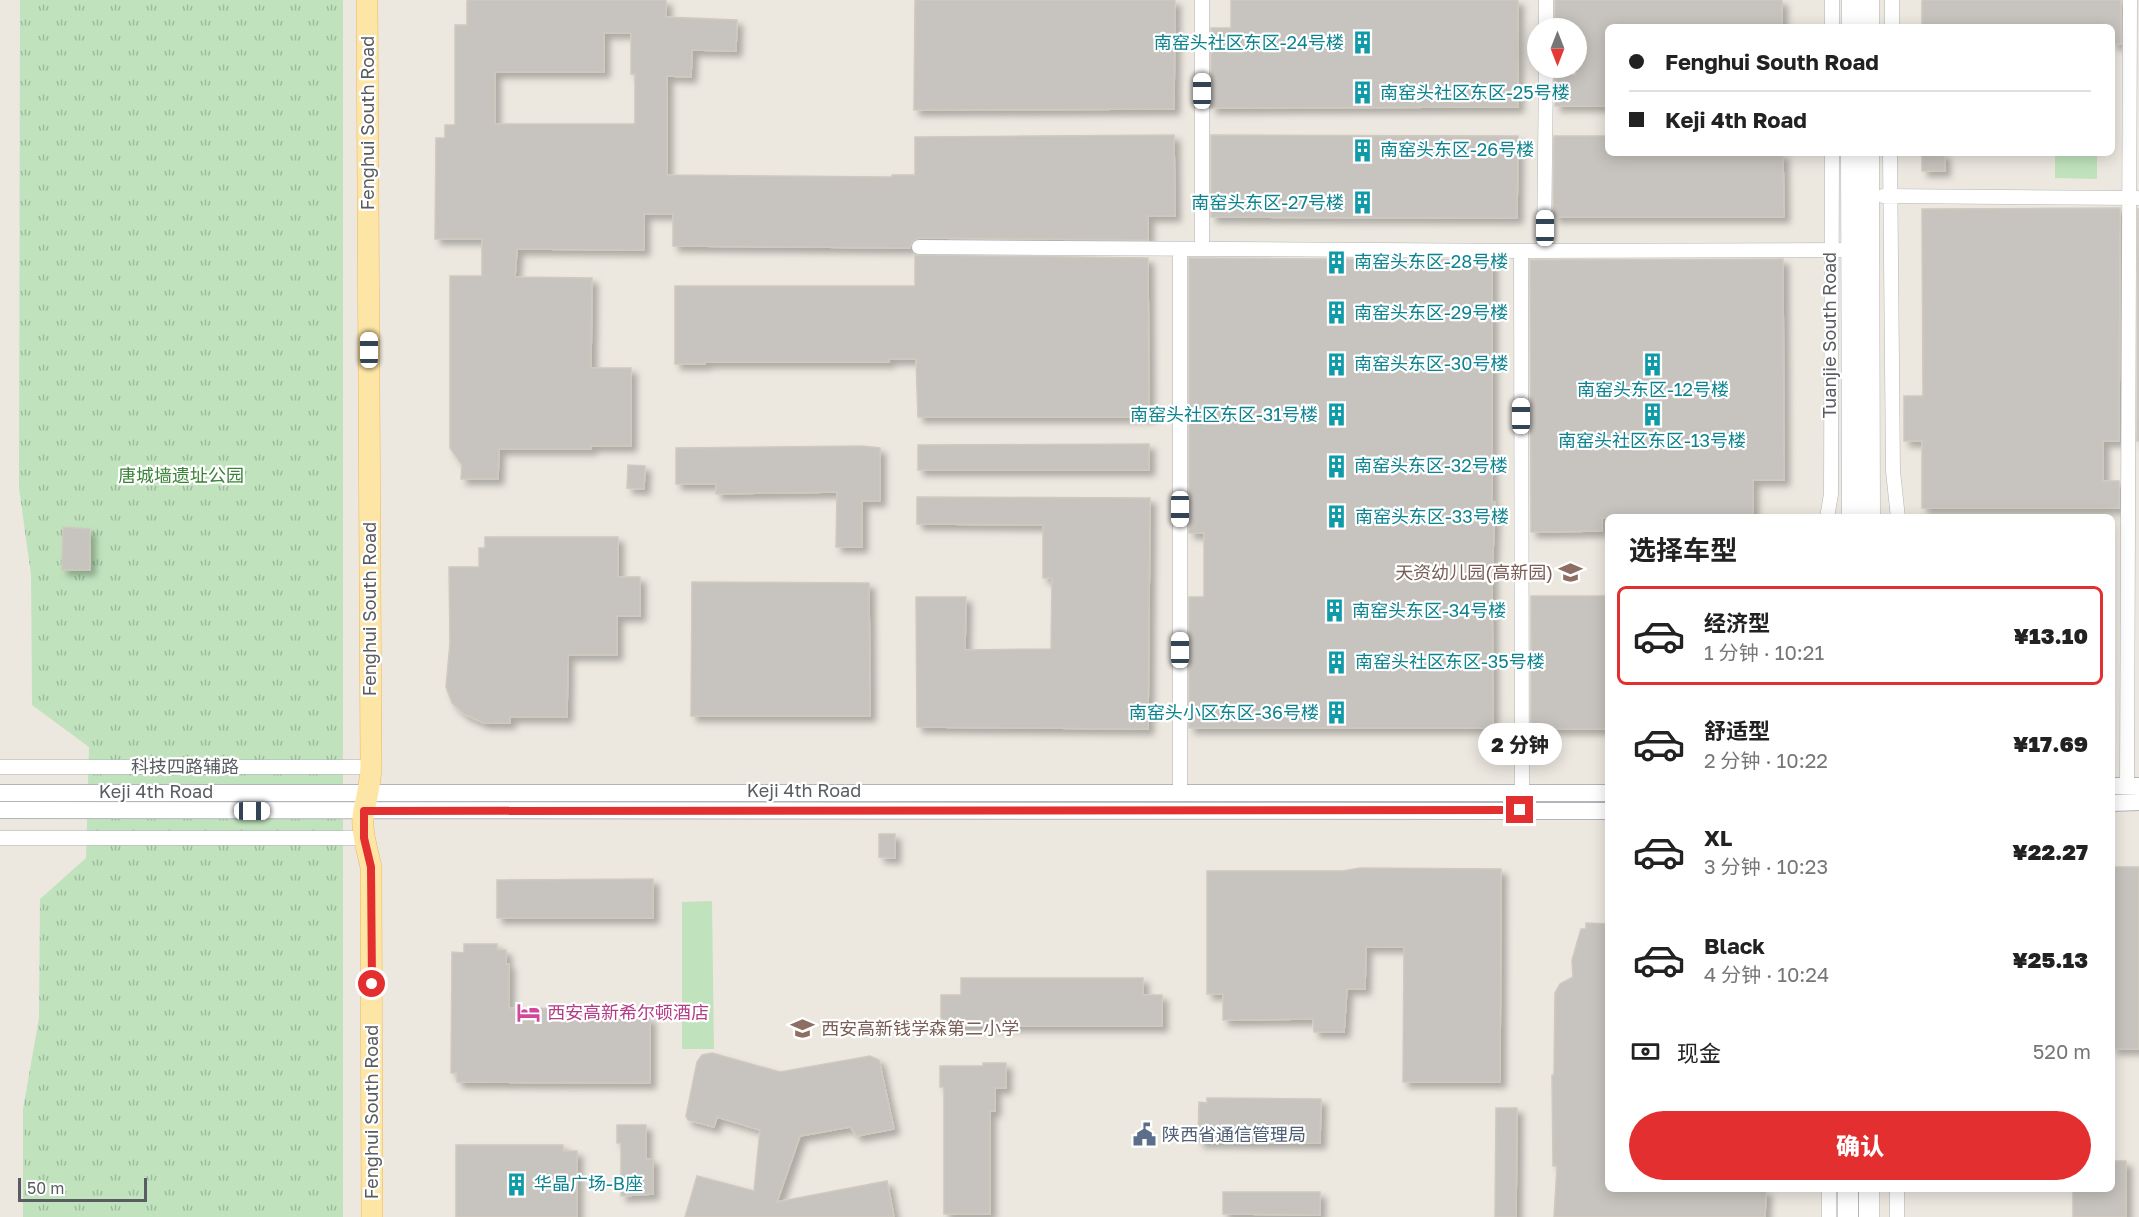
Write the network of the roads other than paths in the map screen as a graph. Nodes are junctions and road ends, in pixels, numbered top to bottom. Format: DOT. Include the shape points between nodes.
graph roads {
  1 [pos="367,0"];
  2 [pos="1202,0"];
  3 [pos="1546,0"];
  4 [pos="1833,0"];
  5 [pos="1852,0"];
  6 [pos="1869,0"];
  7 [pos="1892,0"];
  8 [pos="2130,0"];
  9 [pos="1546,18"];
  10 [pos="1832,24"];
  11 [pos="1852,24"];
  12 [pos="1869,24"];
  13 [pos="1892,24"];
  14 [pos="1545,78"];
  15 [pos="1832,156"];
  16 [pos="1851,156"];
  17 [pos="1869,156"];
  18 [pos="1890,156"];
  19 [pos="1869,196"];
  20 [pos="1890,196"];
  21 [pos="2134,198"];
  22 [pos="919,247"];
  23 [pos="1202,249"];
  24 [pos="1180,250"];
  25 [pos="1544,250"];
  26 [pos="1830,250"];
  27 [pos="1851,250"];
  28 [pos="1521,251"];
  29 [pos="1828,514"];
  30 [pos="1852,514"];
  31 [pos="1870,514"];
  32 [pos="1898,514"];
  33 [pos="0,767"];
  34 [pos="371,767"];
  35 [pos="2126,786"];
  36 [pos="1180,791"];
  37 [pos="0,793"];
  38 [pos="1605,793"];
  39 [pos="1522,794"];
  40 [pos="367,801"];
  41 [pos="2139,802"];
  42 [pos="2115,803"];
  43 [pos="0,810"];
  44 [pos="1605,811"];
  45 [pos="0,838"];
  46 [pos="364,838"];
  47 [pos="1829,1192"];
  48 [pos="1848,1192"];
  49 [pos="1869,1192"];
  50 [pos="1897,1192"];
  51 [pos="372,1217"];
  52 [pos="1829,1217"];
  53 [pos="1848,1217"];
  54 [pos="1869,1217"];
  55 [pos="1897,1217"];
  1 -- 34 [label="main road, Fenghui South Road"];
  2 -- 23 [label="street"];
  3 -- 9 [label="street"];
  4 -- 10 [label="street"];
  5 -- 11 [label="main road"];
  6 -- 12 [label="main road"];
  7 -- 13 [label="street"];
  8 -- 21 [label="street"];
  14 -- 25 [label="street"];
  15 -- 26 [label="street, Tuanjie South Road"];
  16 -- 27 [label="main road, Tuanjie South Road"];
  17 -- 19 [label="main road"];
  18 -- 20 [label="street"];
  19 -- 20 [label="street"];
  19 -- 31 [label="main road"];
  20 -- 21 [label="street"];
  20 -- 32 [label="street" via="1893,471"];
  21 -- 35 [label="street"];
  22 -- 24 [label="street"];
  23 -- 24 [label="street"];
  23 -- 28 [label="street"];
  24 -- 36 [label="street"];
  25 -- 26 [label="street"];
  25 -- 28 [label="street"];
  26 -- 27 [label="street"];
  26 -- 29 [label="street, Tuanjie South Road" via="1831,494"];
  27 -- 30 [label="main road, Tuanjie South Road"];
  28 -- 39 [label="street"];
  33 -- 34 [label="street, 科技四路辅路"];
  34 -- 40 [label="main road, Fenghui South Road"];
  36 -- 39 [label="street, Keji 4th Road"];
  36 -- 40 [label="street, Keji 4th Road"];
  37 -- 40 [label="street, Keji 4th Road"];
  38 -- 39 [label="street, Keji 4th Road"];
  40 -- 43 [label="street, Keji 4th Road"];
  40 -- 44 [label="street, Keji 4th Road"];
  40 -- 46 [label="main road, Fenghui South Road"];
  41 -- 42 [label="street"];
  45 -- 46 [label="street"];
  46 -- 51 [label="main road, Fenghui South Road" via="371,867"];
  47 -- 52 [label="street"];
  48 -- 53 [label="main road"];
  49 -- 54 [label="main road"];
  50 -- 55 [label="street"];
}
